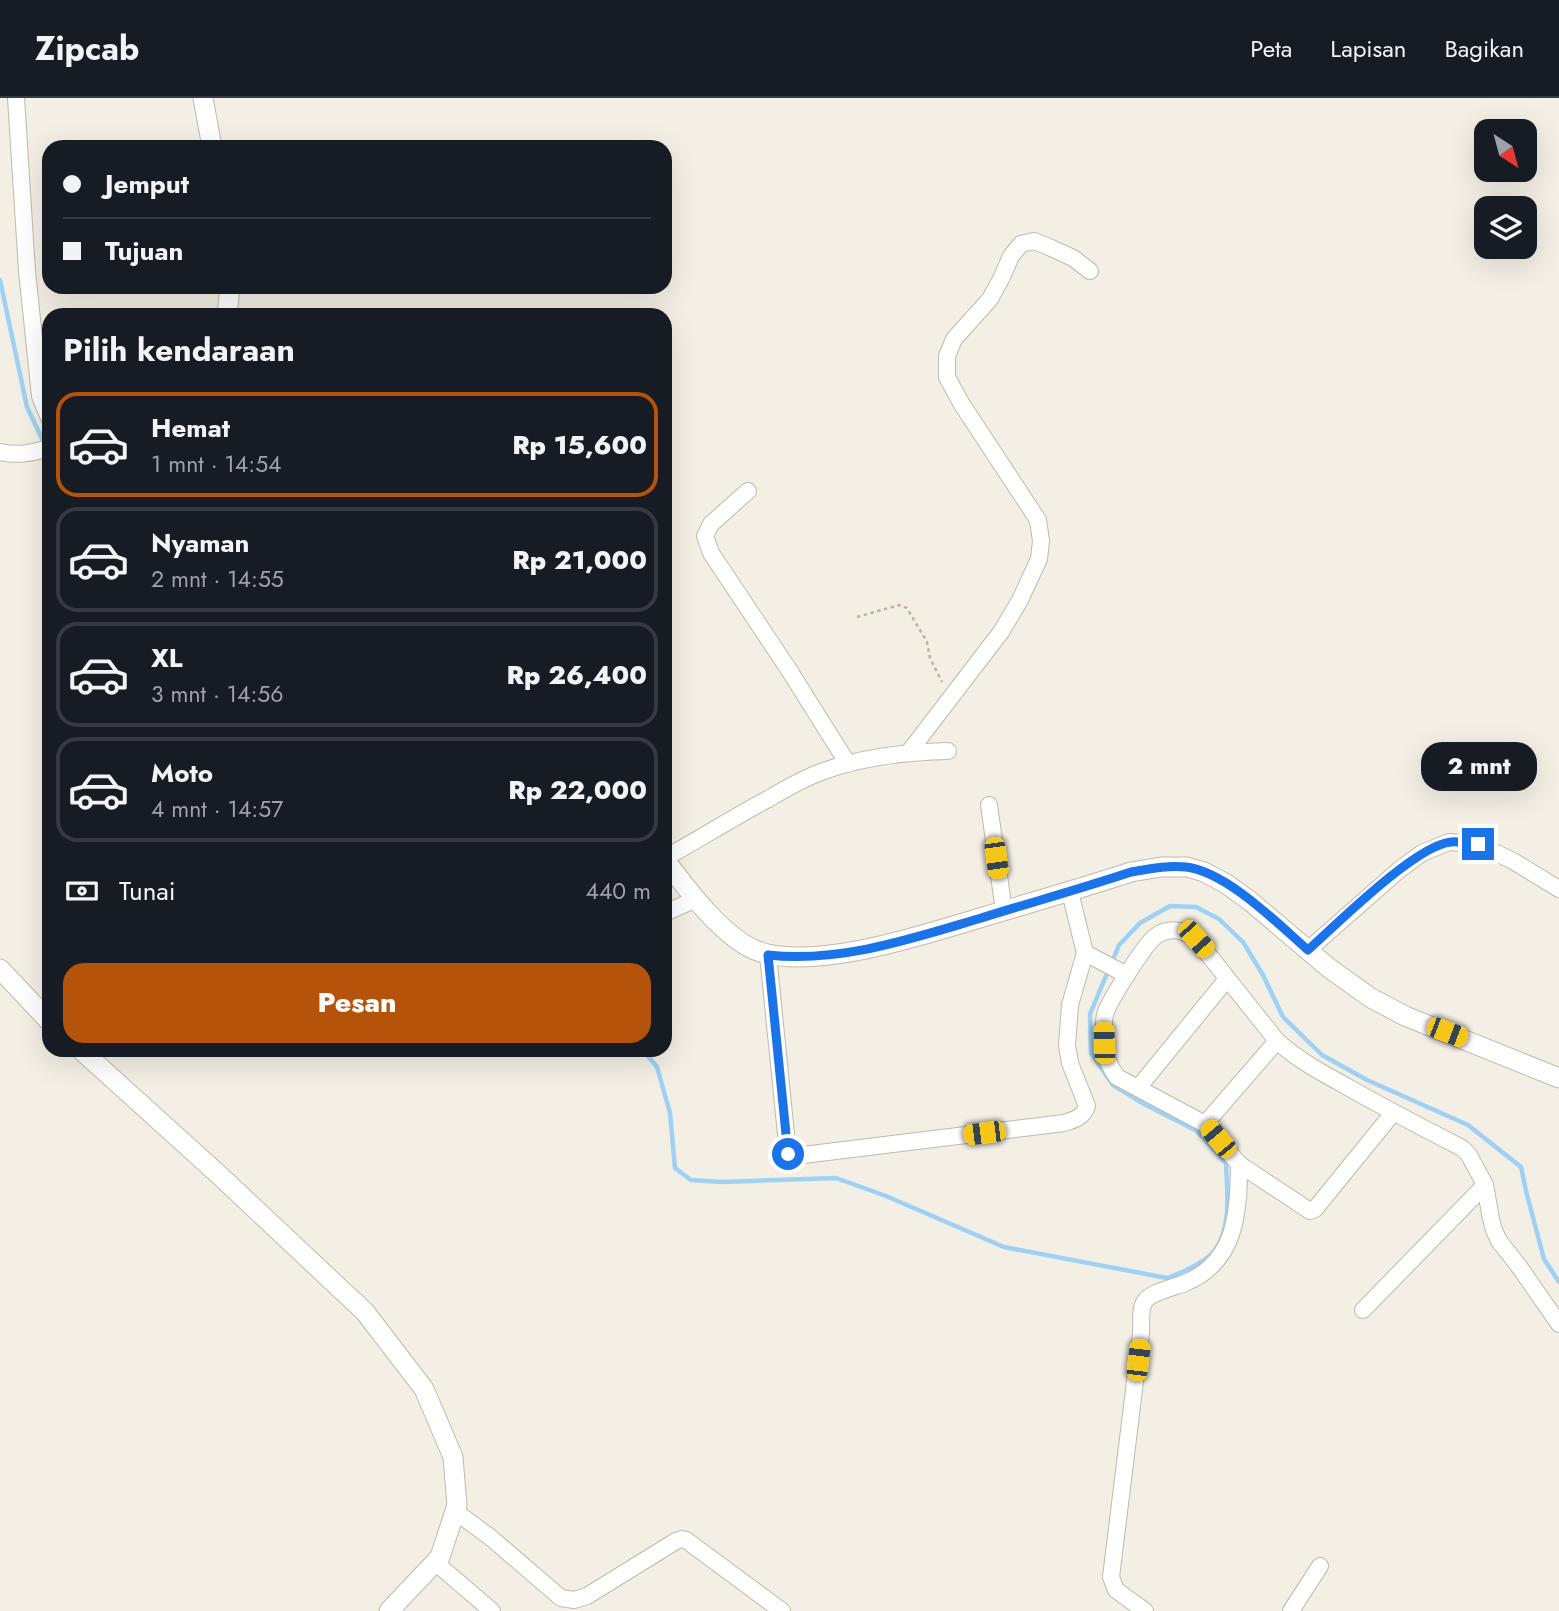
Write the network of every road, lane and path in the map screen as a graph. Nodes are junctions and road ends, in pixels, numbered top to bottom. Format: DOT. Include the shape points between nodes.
graph roads {
  1 [pos="16,98"];
  2 [pos="203,98"];
  3 [pos="211,140"];
  4 [pos="1090,271"];
  5 [pos="42,401"];
  6 [pos="42,450"];
  7 [pos="0,452"];
  8 [pos="748,491"];
  9 [pos="857,617"];
  10 [pos="953,696"];
  11 [pos="948,751"];
  12 [pos="909,752"];
  13 [pos="848,764"];
  14 [pos="989,805"];
  15 [pos="672,856"];
  16 [pos="672,869"];
  17 [pos="1559,889"];
  18 [pos="1070,892"];
  19 [pos="696,899"];
  20 [pos="672,910"];
  21 [pos="1004,911"];
  22 [pos="1308,950"];
  23 [pos="1088,954"];
  24 [pos="768,955"];
  25 [pos="0,969"];
  26 [pos="1127,975"];
  27 [pos="1227,979"];
  28 [pos="42,1014"];
  29 [pos="1278,1041"];
  30 [pos="89,1057"];
  31 [pos="1559,1078"];
  32 [pos="1138,1088"];
  33 [pos="1393,1113"];
  34 [pos="1205,1124"];
  35 [pos="1239,1164"];
  36 [pos="1485,1185"];
  37 [pos="1363,1310"];
  38 [pos="1559,1324"];
  39 [pos="456,1512"];
  40 [pos="436,1563"];
  41 [pos="1320,1566"];
  42 [pos="389,1611"];
  43 [pos="492,1611"];
  44 [pos="782,1611"];
  45 [pos="1145,1611"];
  46 [pos="1290,1611"];
  1 -- 5 [label="street" via="27,271"];
  2 -- 3 [label="street"];
  4 -- 10 [label="street" via="1034,241 1021,244 990,299 954,339 947,356 947,377 1038,520 1041,541 1039,559 1020,600"];
  6 -- 7 [label="street" via="15,455"];
  8 -- 13 [label="street" via="711,524 705,536 711,553"];
  9 -- 10 [label="path" via="907,608 927,642 939,679"];
  10 -- 12 [label="street"];
  11 -- 12 [label="street"];
  12 -- 13 [label="street"];
  13 -- 15 [label="street" via="795,784"];
  14 -- 21 [label="street"];
  16 -- 19 [label="street"];
  17 -- 22 [label="street" via="1478,844 1449,842 1406,864"];
  18 -- 21 [label="street"];
  18 -- 22 [label="street" via="1131,872 1186,867 1225,883"];
  18 -- 23 [label="street"];
  19 -- 20 [label="street"];
  19 -- 24 [label="street" via="736,939"];
  21 -- 24 [label="street" via="877,947 811,956"];
  22 -- 31 [label="street" via="1354,988 1388,1008"];
  23 -- 24 [label="street" via="1070,1005 1067,1045 1087,1106 1080,1116 1065,1123 795,1156 787,1150"];
  23 -- 26 [label="street"];
  25 -- 28 [label="street"];
  26 -- 27 [label="street" via="1154,936 1178,930 1196,939"];
  26 -- 32 [label="street" via="1107,1010 1104,1043 1117,1077"];
  27 -- 29 [label="street"];
  27 -- 32 [label="street"];
  29 -- 33 [label="street" via="1314,1068"];
  29 -- 34 [label="street"];
  30 -- 39 [label="street" via="374,1322 429,1399 453,1457"];
  32 -- 34 [label="street"];
  33 -- 35 [label="street" via="1312,1211"];
  33 -- 36 [label="street" via="1462,1148"];
  34 -- 35 [label="street"];
  35 -- 45 [label="street" via="1237,1208 1225,1251 1198,1278 1155,1294 1142,1307 1111,1577 1116,1590"];
  36 -- 37 [label="street"];
  36 -- 38 [label="street" via="1499,1241"];
  39 -- 40 [label="street"];
  39 -- 44 [label="street" via="561,1598 587,1597 682,1539"];
  40 -- 42 [label="street"];
  40 -- 43 [label="street"];
  41 -- 46 [label="street"];
}
